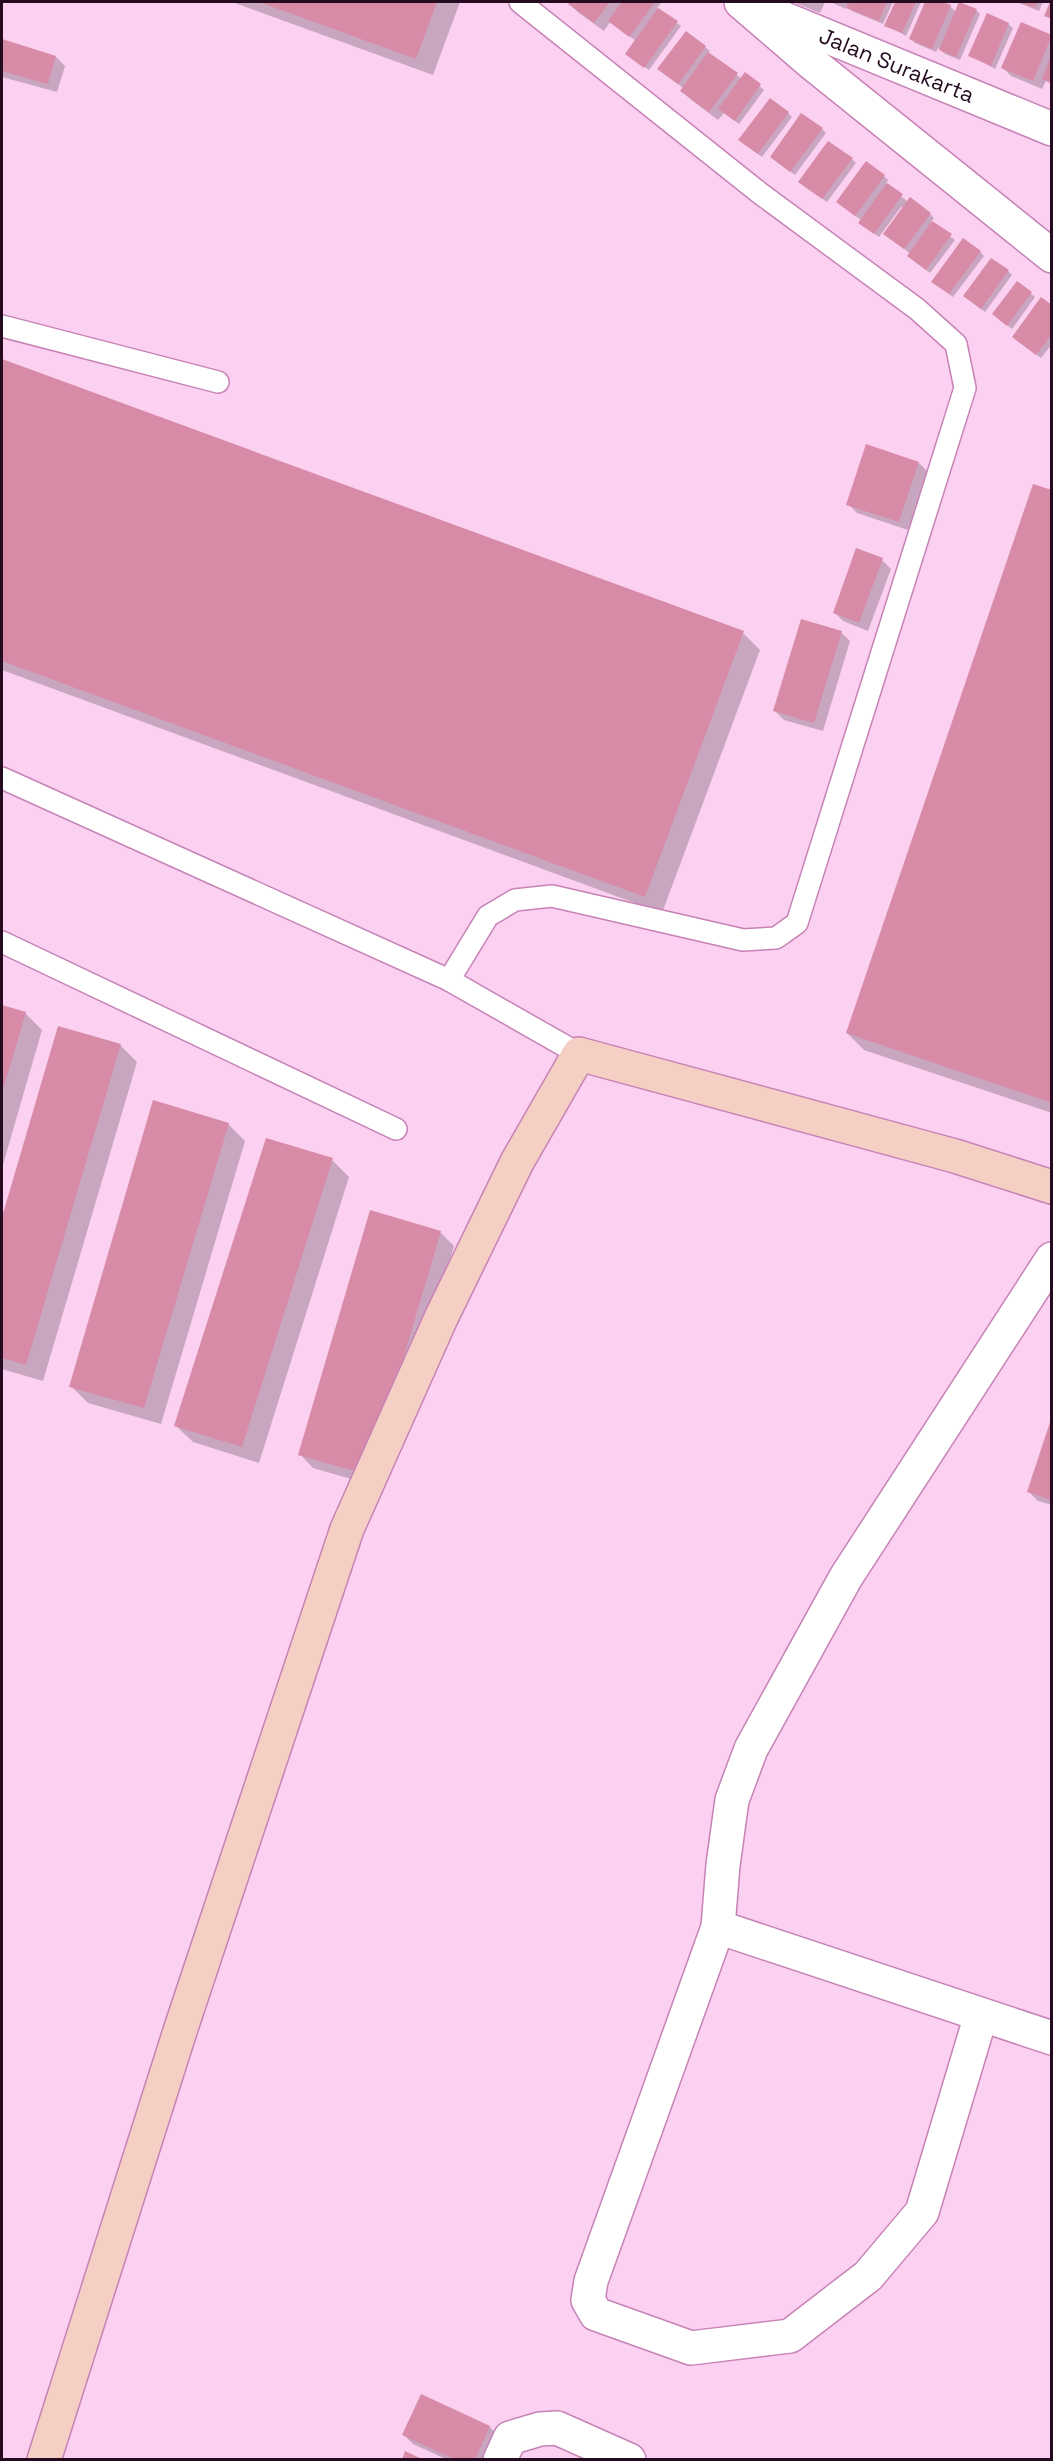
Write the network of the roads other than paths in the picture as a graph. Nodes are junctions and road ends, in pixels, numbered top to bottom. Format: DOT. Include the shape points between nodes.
graph roads {
  1 [pos="520,2"];
  2 [pos="741,2"];
  3 [pos="1052,129"];
  4 [pos="1052,256"];
  5 [pos="2,326"];
  6 [pos="218,382"];
  7 [pos="2,778"];
  8 [pos="2,942"];
  9 [pos="449,980"];
  10 [pos="579,1054"];
  11 [pos="396,1129"];
  12 [pos="1052,1187"];
  13 [pos="1052,1258"];
  14 [pos="718,1927"];
  15 [pos="981,2015"];
  16 [pos="1052,2038"];
  17 [pos="44,2460"];
  18 [pos="500,2460"];
  19 [pos="629,2460"];
  1 -- 9 [label="lane" via="761,194 917,309 956,344 965,388 797,923 776,938 743,940 552,897 515,900 488,916"];
  2 -- 3 [label="street, Jalan Surakarta"];
  2 -- 4 [label="street"];
  5 -- 6 [label="lane"];
  7 -- 9 [label="lane"];
  8 -- 11 [label="lane"];
  9 -- 10 [label="lane"];
  10 -- 12 [label="main road" via="955,1156"];
  10 -- 17 [label="main road" via="517,1162 441,1318 347,1528 180,2031"];
  13 -- 14 [label="street" via="846,1577 751,1749 732,1800"];
  14 -- 15 [label="street"];
  14 -- 15 [label="street" via="591,2281 588,2300 596,2314 691,2348 789,2336 868,2276 922,2212"];
  15 -- 16 [label="street"];
  18 -- 19 [label="street" via="510,2438 557,2427"];
}
